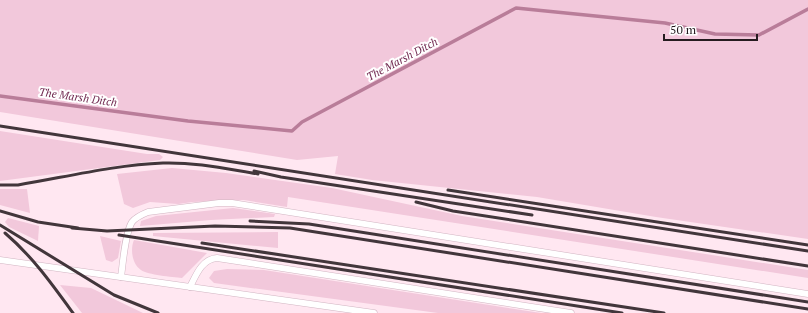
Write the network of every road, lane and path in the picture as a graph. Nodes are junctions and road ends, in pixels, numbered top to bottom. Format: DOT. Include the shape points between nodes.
graph roads {
  1 [pos="0,260"];
  2 [pos="121,277"];
  3 [pos="190,287"];
  4 [pos="808,294"];
  5 [pos="374,313"];
  6 [pos="572,313"];
  1 -- 2 [label="lane"];
  2 -- 3 [label="lane"];
  2 -- 4 [label="lane" via="129,231 132,222 138,217 148,212 219,203 240,204"];
  3 -- 5 [label="lane"];
  3 -- 6 [label="lane" via="202,266 210,258 217,258"];
}
